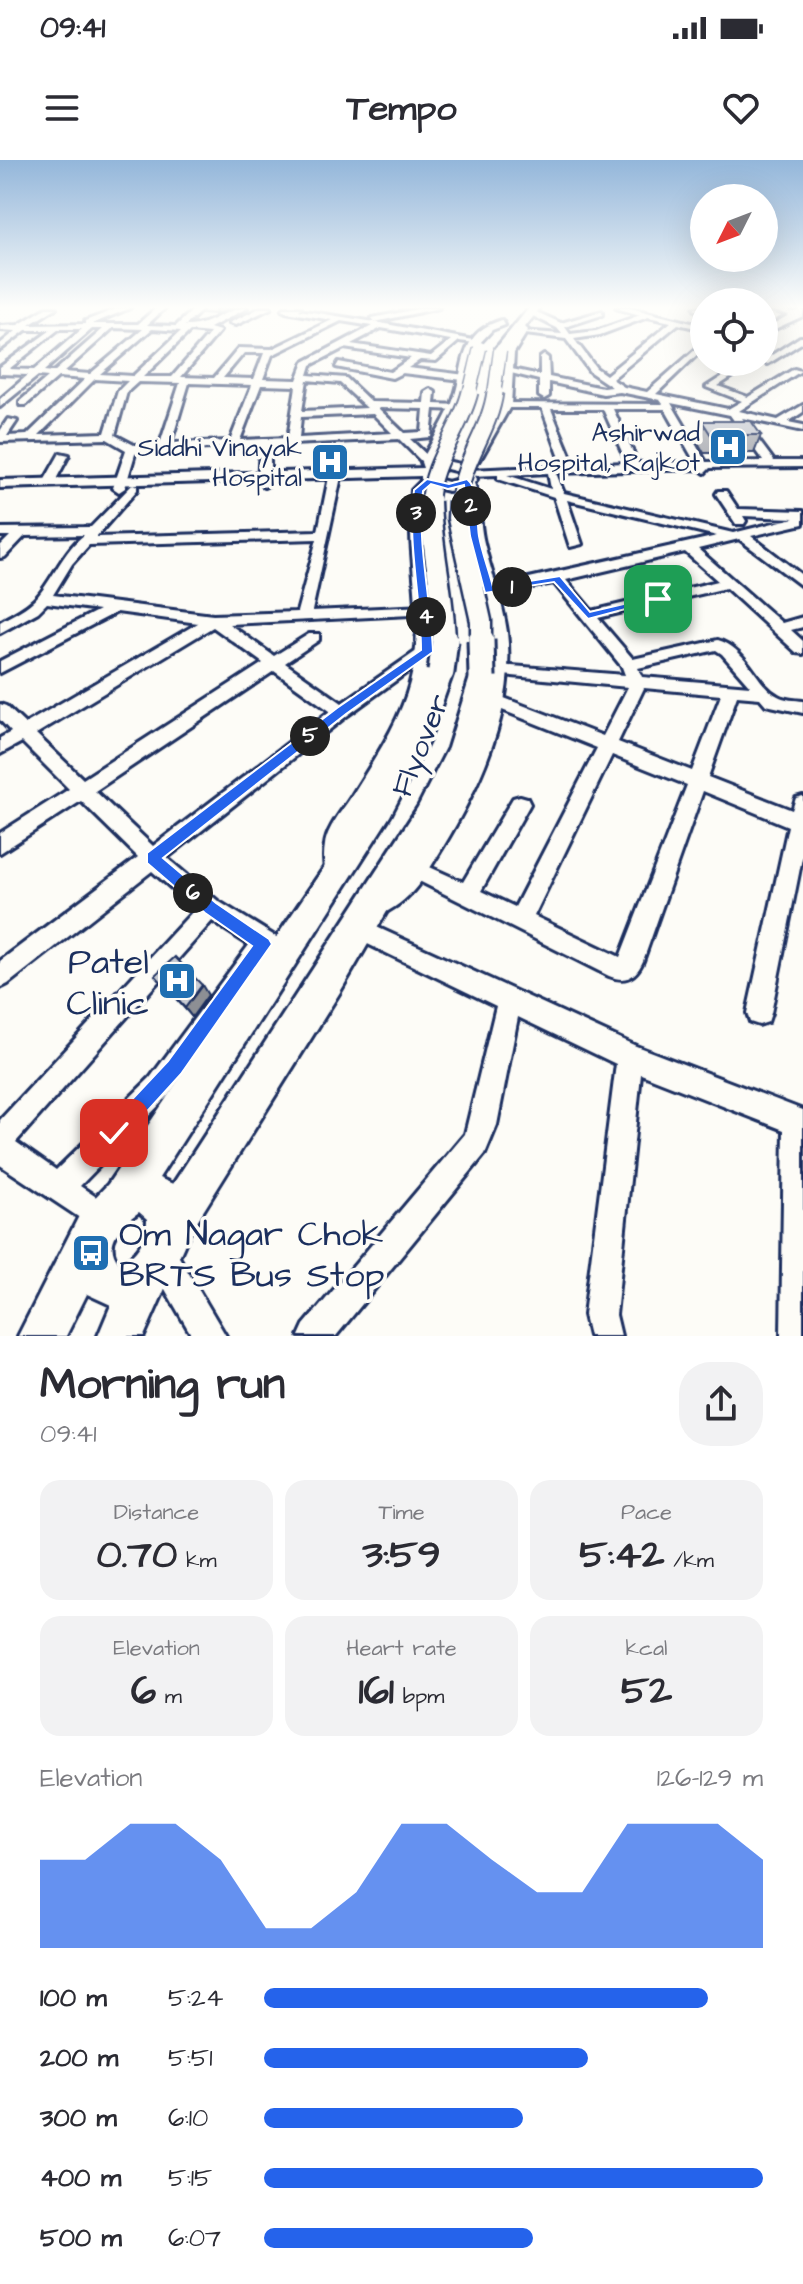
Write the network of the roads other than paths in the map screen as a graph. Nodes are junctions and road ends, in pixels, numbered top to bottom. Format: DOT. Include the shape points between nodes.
graph roads {
  1 [pos="45,363"];
  2 [pos="68,363"];
  3 [pos="107,363"];
  4 [pos="148,363"];
  5 [pos="192,363"];
  6 [pos="232,363"];
  7 [pos="267,363"];
  8 [pos="309,363"];
  9 [pos="342,363"];
  10 [pos="378,363"];
  11 [pos="412,363"];
  12 [pos="469,363"];
  13 [pos="474,363"];
  14 [pos="498,363"];
  15 [pos="508,363"];
  16 [pos="544,363"];
  17 [pos="590,363"];
  18 [pos="626,363"];
  19 [pos="684,363"];
  20 [pos="339,365"];
  21 [pos="406,369"];
  22 [pos="0,371"];
  23 [pos="507,371"];
  24 [pos="795,371"];
  25 [pos="33,373"];
  26 [pos="55,374"];
  27 [pos="93,376"];
  28 [pos="729,376"];
  29 [pos="321,377"];
  30 [pos="463,377"];
  31 [pos="133,379"];
  32 [pos="544,379"];
  33 [pos="179,380"];
  34 [pos="217,380"];
  35 [pos="302,380"];
  36 [pos="605,380"];
  37 [pos="256,382"];
  38 [pos="403,383"];
  39 [pos="621,389"];
  40 [pos="430,392"];
  41 [pos="648,396"];
  42 [pos="748,400"];
  43 [pos="545,402"];
  44 [pos="23,403"];
  45 [pos="0,404"];
  46 [pos="667,404"];
  47 [pos="505,405"];
  48 [pos="430,407"];
  49 [pos="457,407"];
  50 [pos="607,407"];
  51 [pos="373,408"];
  52 [pos="803,408"];
  53 [pos="732,411"];
  54 [pos="297,414"];
  55 [pos="12,421"];
  56 [pos="781,422"];
  57 [pos="803,428"];
  58 [pos="109,436"];
  59 [pos="400,437"];
  60 [pos="30,438"];
  61 [pos="0,439"];
  62 [pos="293,441"];
  63 [pos="265,442"];
  64 [pos="234,443"];
  65 [pos="165,445"];
  66 [pos="133,449"];
  67 [pos="64,455"];
  68 [pos="771,464"];
  69 [pos="803,464"];
  70 [pos="634,466"];
  71 [pos="569,468"];
  72 [pos="703,468"];
  73 [pos="803,470"];
  74 [pos="428,473"];
  75 [pos="552,475"];
  76 [pos="468,476"];
  77 [pos="502,477"];
  78 [pos="335,479"];
  79 [pos="265,482"];
  80 [pos="49,483"];
  81 [pos="125,486"];
  82 [pos="0,487"];
  83 [pos="722,494"];
  84 [pos="559,495"];
  85 [pos="733,512"];
  86 [pos="803,517"];
  87 [pos="22,531"];
  88 [pos="0,532"];
  89 [pos="324,535"];
  90 [pos="741,535"];
  91 [pos="89,536"];
  92 [pos="575,544"];
  93 [pos="688,547"];
  94 [pos="0,554"];
  95 [pos="803,567"];
  96 [pos="788,571"];
  97 [pos="557,578"];
  98 [pos="728,583"];
  99 [pos="803,583"];
  100 [pos="489,591"];
  101 [pos="44,598"];
  102 [pos="113,608"];
  103 [pos="426,611"];
  104 [pos="588,616"];
  105 [pos="303,618"];
  106 [pos="213,620"];
  107 [pos="803,622"];
  108 [pos="0,628"];
  109 [pos="780,628"];
  110 [pos="314,637"];
  111 [pos="803,649"];
  112 [pos="434,662"];
  113 [pos="274,664"];
  114 [pos="0,668"];
  115 [pos="633,673"];
  116 [pos="491,682"];
  117 [pos="731,690"];
  118 [pos="765,693"];
  119 [pos="803,707"];
  120 [pos="0,710"];
  121 [pos="342,711"];
  122 [pos="23,733"];
  123 [pos="608,745"];
  124 [pos="0,747"];
  125 [pos="699,782"];
  126 [pos="82,789"];
  127 [pos="520,804"];
  128 [pos="802,816"];
  129 [pos="0,844"];
  130 [pos="152,858"];
  131 [pos="414,869"];
  132 [pos="468,894"];
  133 [pos="210,908"];
  134 [pos="366,917"];
  135 [pos="521,919"];
  136 [pos="274,949"];
  137 [pos="0,976"];
  138 [pos="509,1001"];
  139 [pos="759,1013"];
  140 [pos="630,1057"];
  141 [pos="800,1123"];
  142 [pos="0,1140"];
  143 [pos="0,1148"];
  144 [pos="58,1188"];
  145 [pos="106,1216"];
  146 [pos="159,1251"];
  147 [pos="41,1336"];
  148 [pos="121,1336"];
  149 [pos="210,1336"];
  150 [pos="315,1336"];
  151 [pos="605,1336"];
  152 [pos="797,1336"];
  1 -- 25 [label="street"];
  2 -- 26 [label="street"];
  3 -- 27 [label="street"];
  4 -- 31 [label="street"];
  5 -- 33 [label="street"];
  6 -- 34 [label="street"];
  7 -- 37 [label="street"];
  8 -- 35 [label="street"];
  9 -- 20 [label="street"];
  10 -- 21 [label="street"];
  11 -- 21 [label="street"];
  12 -- 30 [label="main road"];
  13 -- 112 [label="highway, Flyover, bridge" via="466,407 437,467 430,497 445,645"];
  14 -- 116 [label="highway, Flyover, bridge" via="493,405 464,468 458,518"];
  15 -- 23 [label="main road"];
  16 -- 32 [label="street"];
  17 -- 36 [label="street"];
  18 -- 36 [label="street"];
  19 -- 41 [label="street"];
  20 -- 21 [label="street" via="392,375"];
  20 -- 29 [label="street"];
  21 -- 30 [label="street"];
  21 -- 38 [label="street"];
  22 -- 25 [label="street"];
  23 -- 32 [label="street"];
  23 -- 47 [label="main road"];
  24 -- 42 [label="street"];
  25 -- 26 [label="street"];
  25 -- 45 [label="street"];
  26 -- 27 [label="street"];
  26 -- 44 [label="street"];
  27 -- 31 [label="street"];
  27 -- 60 [label="street"];
  28 -- 42 [label="street" via="711,387"];
  29 -- 35 [label="street"];
  29 -- 51 [label="street" via="343,380"];
  30 -- 49 [label="main road"];
  31 -- 33 [label="street"];
  31 -- 58 [label="street" via="120,396"];
  32 -- 39 [label="street" via="603,391"];
  32 -- 43 [label="street"];
  33 -- 34 [label="street"];
  33 -- 65 [label="street"];
  34 -- 37 [label="street"];
  35 -- 37 [label="street"];
  35 -- 54 [label="street"];
  36 -- 39 [label="street"];
  37 -- 64 [label="street"];
  39 -- 41 [label="street"];
  40 -- 48 [label="street"];
  41 -- 46 [label="street"];
  42 -- 53 [label="street"];
  43 -- 47 [label="street"];
  43 -- 50 [label="street"];
  43 -- 71 [label="street"];
  46 -- 50 [label="street"];
  46 -- 53 [label="street"];
  46 -- 72 [label="street"];
  47 -- 76 [label="main road"];
  48 -- 49 [label="street"];
  48 -- 51 [label="street"];
  48 -- 59 [label="street" via="427,435"];
  49 -- 74 [label="main road"];
  50 -- 70 [label="street"];
  51 -- 54 [label="street"];
  51 -- 59 [label="street"];
  52 -- 56 [label="street"];
  53 -- 56 [label="street"];
  53 -- 68 [label="street"];
  54 -- 62 [label="street"];
  55 -- 61 [label="street"];
  56 -- 57 [label="street"];
  58 -- 60 [label="street"];
  58 -- 66 [label="street"];
  59 -- 62 [label="street"];
  59 -- 74 [label="street"];
  60 -- 61 [label="street"];
  62 -- 63 [label="street"];
  63 -- 64 [label="street"];
  63 -- 79 [label="street"];
  64 -- 65 [label="street"];
  65 -- 66 [label="street"];
  66 -- 81 [label="street"];
  67 -- 80 [label="street"];
  68 -- 69 [label="street"];
  68 -- 72 [label="street"];
  70 -- 71 [label="street"];
  70 -- 72 [label="street"];
  71 -- 76 [label="street"];
  72 -- 73 [label="street"];
  72 -- 75 [label="street"];
  74 -- 76 [label="main road" via="446,465"];
  74 -- 76 [label="main road" via="448,487"];
  74 -- 78 [label="main road"];
  74 -- 103 [label="main road" via="419,490 415,521"];
  75 -- 77 [label="street"];
  75 -- 84 [label="street"];
  76 -- 77 [label="street"];
  76 -- 100 [label="main road"];
  77 -- 84 [label="street"];
  78 -- 79 [label="main road"];
  78 -- 89 [label="street"];
  79 -- 81 [label="main road"];
  80 -- 81 [label="main road"];
  80 -- 82 [label="main road"];
  81 -- 82 [label="main road"];
  81 -- 91 [label="street"];
  83 -- 85 [label="street"];
  84 -- 90 [label="street"];
  84 -- 92 [label="street"];
  85 -- 86 [label="street"];
  85 -- 90 [label="street"];
  86 -- 90 [label="street"];
  87 -- 88 [label="street"];
  87 -- 91 [label="street"];
  87 -- 94 [label="street"];
  89 -- 91 [label="street"];
  89 -- 105 [label="street"];
  90 -- 93 [label="street"];
  90 -- 96 [label="street"];
  91 -- 101 [label="street"];
  93 -- 97 [label="street"];
  93 -- 98 [label="street"];
  95 -- 96 [label="street"];
  96 -- 99 [label="street"];
  97 -- 100 [label="street"];
  97 -- 104 [label="street"];
  98 -- 104 [label="street"];
  98 -- 109 [label="street"];
  100 -- 116 [label="main road" via="497,634"];
  101 -- 102 [label="street"];
  101 -- 108 [label="street"];
  102 -- 106 [label="street"];
  102 -- 114 [label="street"];
  103 -- 105 [label="street"];
  103 -- 112 [label="main road"];
  104 -- 115 [label="street"];
  105 -- 106 [label="street"];
  106 -- 113 [label="street"];
  106 -- 122 [label="street"];
  107 -- 109 [label="street"];
  109 -- 111 [label="street"];
  110 -- 113 [label="street"];
  112 -- 121 [label="street"];
  112 -- 136 [label="highway, Flyover" via="416,740 380,808 338,873"];
  113 -- 121 [label="street"];
  113 -- 126 [label="street"];
  115 -- 116 [label="street"];
  115 -- 117 [label="street"];
  115 -- 118 [label="street" via="718,645"];
  115 -- 123 [label="street" via="635,694"];
  116 -- 123 [label="street"];
  116 -- 131 [label="main road" via="476,757 454,807"];
  116 -- 134 [label="highway, Flyover" via="422,827"];
  117 -- 118 [label="street"];
  117 -- 125 [label="street"];
  118 -- 119 [label="street" via="772,701"];
  120 -- 122 [label="street"];
  121 -- 130 [label="street"];
  122 -- 124 [label="street"];
  122 -- 126 [label="street"];
  123 -- 125 [label="street"];
  123 -- 135 [label="street"];
  125 -- 128 [label="street"];
  125 -- 135 [label="street" via="626,968"];
  126 -- 129 [label="street"];
  126 -- 130 [label="street"];
  127 -- 132 [label="street"];
  128 -- 139 [label="street"];
  130 -- 133 [label="street"];
  130 -- 137 [label="street"];
  131 -- 132 [label="street"];
  131 -- 134 [label="main road" via="397,893"];
  132 -- 135 [label="street"];
  133 -- 136 [label="street"];
  133 -- 142 [label="street"];
  134 -- 138 [label="street"];
  134 -- 146 [label="highway, Flyover"];
  136 -- 144 [label="street" via="159,1087"];
  136 -- 145 [label="highway, Flyover"];
  138 -- 140 [label="street"];
  138 -- 150 [label="street" via="475,1144"];
  140 -- 141 [label="street"];
  140 -- 151 [label="street" via="600,1315"];
  141 -- 152 [label="street"];
  143 -- 144 [label="street"];
  144 -- 145 [label="street"];
  145 -- 146 [label="highway" via="138,1191 150,1193 167,1212"];
  145 -- 146 [label="highway" via="91,1253 105,1280 134,1281"];
  145 -- 147 [label="highway, Flyover"];
  146 -- 148 [label="highway, Flyover"];
  146 -- 149 [label="street"];
}
